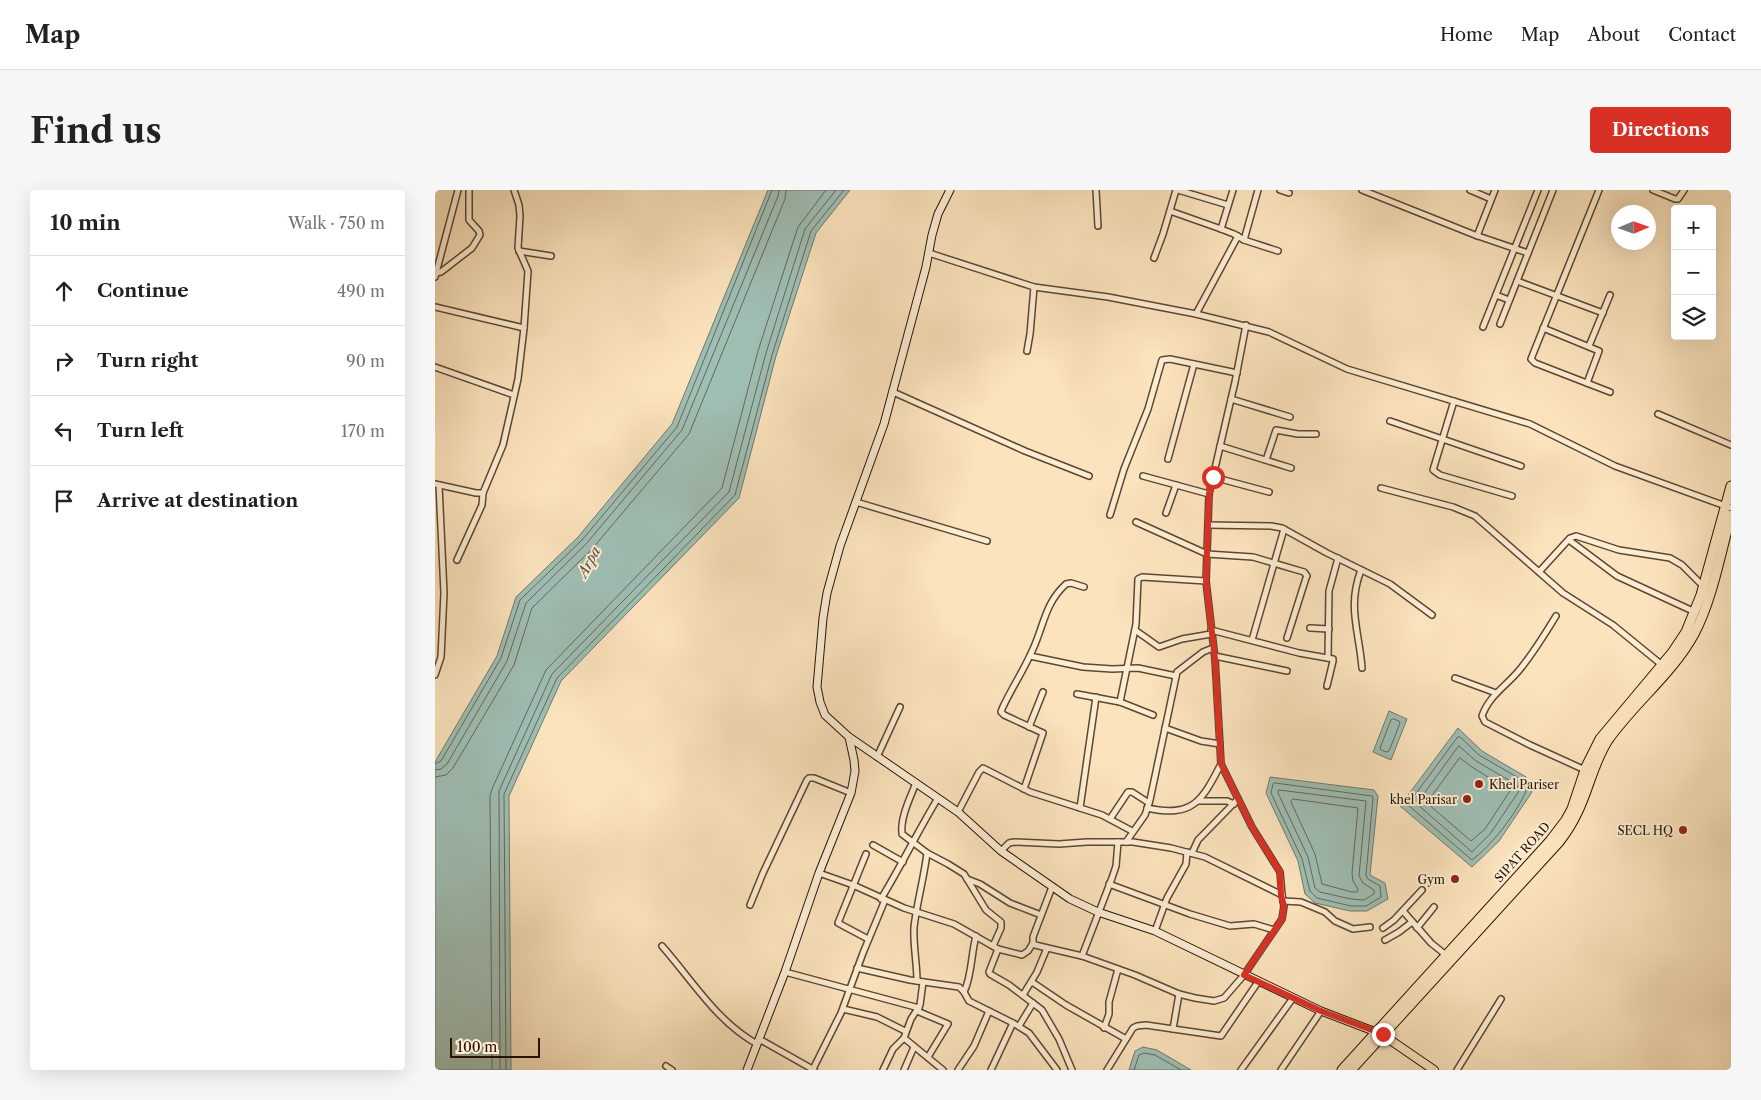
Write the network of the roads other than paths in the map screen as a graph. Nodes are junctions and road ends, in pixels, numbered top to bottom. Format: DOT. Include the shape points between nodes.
graph roads {
  1 [pos="458,190"];
  2 [pos="469,190"];
  3 [pos="514,190"];
  4 [pos="951,190"];
  5 [pos="1096,190"];
  6 [pos="1177,190"];
  7 [pos="1233,190"];
  8 [pos="1258,190"];
  9 [pos="1281,190"];
  10 [pos="1362,190"];
  11 [pos="1470,190"];
  12 [pos="1495,190"];
  13 [pos="1538,190"];
  14 [pos="1553,190"];
  15 [pos="1599,190"];
  16 [pos="1653,190"];
  17 [pos="1684,190"];
  18 [pos="1289,193"];
  19 [pos="1491,199"];
  20 [pos="1228,205"];
  21 [pos="1170,212"];
  22 [pos="1098,226"];
  23 [pos="1221,229"];
  24 [pos="1238,236"];
  25 [pos="1477,236"];
  26 [pos="1244,240"];
  27 [pos="1514,249"];
  28 [pos="519,250"];
  29 [pos="1278,251"];
  30 [pos="929,253"];
  31 [pos="1527,253"];
  32 [pos="551,256"];
  33 [pos="1154,258"];
  34 [pos="436,275"];
  35 [pos="1517,281"];
  36 [pos="1034,287"];
  37 [pos="1496,295"];
  38 [pos="1610,295"];
  39 [pos="1556,296"];
  40 [pos="1509,300"];
  41 [pos="435,307"];
  42 [pos="1196,314"];
  43 [pos="1603,314"];
  44 [pos="1500,324"];
  45 [pos="1246,325"];
  46 [pos="1483,327"];
  47 [pos="524,328"];
  48 [pos="1543,328"];
  49 [pos="1589,346"];
  50 [pos="1027,351"];
  51 [pos="1194,364"];
  52 [pos="435,368"];
  53 [pos="1237,373"];
  54 [pos="1587,383"];
  55 [pos="893,392"];
  56 [pos="1610,392"];
  57 [pos="514,395"];
  58 [pos="1231,399"];
  59 [pos="1454,401"];
  60 [pos="1658,414"];
  61 [pos="1289,417"];
  62 [pos="1390,421"];
  63 [pos="1316,434"];
  64 [pos="1441,439"];
  65 [pos="1731,445"];
  66 [pos="1220,446"];
  67 [pos="1168,458"];
  68 [pos="1266,460"];
  69 [pos="1521,466"];
  70 [pos="1291,468"];
  71 [pos="1089,476"];
  72 [pos="1143,476"];
  73 [pos="1213,477"];
  74 [pos="437,484"];
  75 [pos="1176,485"];
  76 [pos="1731,486"];
  77 [pos="1381,488"];
  78 [pos="1269,492"];
  79 [pos="483,493"];
  80 [pos="1209,494"];
  81 [pos="1512,496"];
  82 [pos="856,502"];
  83 [pos="1728,507"];
  84 [pos="1166,513"];
  85 [pos="1110,515"];
  86 [pos="1731,515"];
  87 [pos="1135,522"];
  88 [pos="1208,526"];
  89 [pos="1285,529"];
  90 [pos="1569,540"];
  91 [pos="987,541"];
  92 [pos="1207,554"];
  93 [pos="1338,558"];
  94 [pos="457,560"];
  95 [pos="1274,563"];
  96 [pos="1361,570"];
  97 [pos="1539,572"];
  98 [pos="1206,581"];
  99 [pos="1703,586"];
  100 [pos="1084,587"];
  101 [pos="1698,611"];
  102 [pos="1432,615"];
  103 [pos="1556,616"];
  104 [pos="1310,628"];
  105 [pos="1135,630"];
  106 [pos="1329,630"];
  107 [pos="1211,632"];
  108 [pos="1287,638"];
  109 [pos="1253,640"];
  110 [pos="1213,648"];
  111 [pos="1029,656"];
  112 [pos="1215,656"];
  113 [pos="1328,658"];
  114 [pos="1662,665"];
  115 [pos="1127,668"];
  116 [pos="1362,668"];
  117 [pos="1287,671"];
  118 [pos="435,674"];
  119 [pos="1176,676"];
  120 [pos="1455,678"];
  121 [pos="1327,686"];
  122 [pos="1043,692"];
  123 [pos="1496,693"];
  124 [pos="1077,694"];
  125 [pos="1096,697"];
  126 [pos="1120,702"];
  127 [pos="900,707"];
  128 [pos="1153,715"];
  129 [pos="1029,726"];
  130 [pos="1165,728"];
  131 [pos="849,737"];
  132 [pos="1220,744"];
  133 [pos="877,757"];
  134 [pos="1221,764"];
  135 [pos="1585,770"];
  136 [pos="916,784"];
  137 [pos="1024,789"];
  138 [pos="851,793"];
  139 [pos="937,798"];
  140 [pos="1198,801"];
  141 [pos="1236,802"];
  142 [pos="1148,806"];
  143 [pos="1080,808"];
  144 [pos="958,812"];
  145 [pos="1110,819"];
  146 [pos="1132,831"];
  147 [pos="913,842"];
  148 [pos="1118,842"];
  149 [pos="1126,842"];
  150 [pos="873,845"];
  151 [pos="1001,851"];
  152 [pos="1189,852"];
  153 [pos="927,853"];
  154 [pos="865,854"];
  155 [pos="903,862"];
  156 [pos="819,873"];
  157 [pos="967,879"];
  158 [pos="1109,884"];
  159 [pos="853,885"];
  160 [pos="1052,887"];
  161 [pos="1422,890"];
  162 [pos="1281,895"];
  163 [pos="883,900"];
  164 [pos="1283,901"];
  165 [pos="751,905"];
  166 [pos="1164,905"];
  167 [pos="1434,907"];
  168 [pos="1403,911"];
  169 [pos="916,912"];
  170 [pos="1098,912"];
  171 [pos="1041,915"];
  172 [pos="1412,922"];
  173 [pos="1370,927"];
  174 [pos="1383,928"];
  175 [pos="1417,928"];
  176 [pos="1274,930"];
  177 [pos="1155,932"];
  178 [pos="976,936"];
  179 [pos="868,939"];
  180 [pos="1385,940"];
  181 [pos="1033,943"];
  182 [pos="662,946"];
  183 [pos="995,947"];
  184 [pos="1047,948"];
  185 [pos="1446,955"];
  186 [pos="1082,956"];
  187 [pos="857,968"];
  188 [pos="1118,969"];
  189 [pos="785,972"];
  190 [pos="1244,975"];
  191 [pos="920,982"];
  192 [pos="1032,982"];
  193 [pos="1258,982"];
  194 [pos="849,990"];
  195 [pos="964,992"];
  196 [pos="1179,994"];
  197 [pos="1023,995"];
  198 [pos="1293,998"];
  199 [pos="1501,998"];
  200 [pos="1033,1003"];
  201 [pos="843,1009"];
  202 [pos="918,1009"];
  203 [pos="989,1011"];
  204 [pos="1321,1011"];
  205 [pos="1016,1024"];
  206 [pos="1104,1028"];
  207 [pos="1173,1029"];
  208 [pos="905,1031"];
  209 [pos="1380,1033"];
  210 [pos="904,1038"];
  211 [pos="1126,1040"];
  212 [pos="758,1041"];
  213 [pos="914,1047"];
  214 [pos="927,1057"];
  215 [pos="666,1066"];
  216 [pos="672,1070"];
  217 [pos="747,1070"];
  218 [pos="814,1070"];
  219 [pos="883,1070"];
  220 [pos="904,1070"];
  221 [pos="943,1070"];
  222 [pos="958,1070"];
  223 [pos="991,1070"];
  224 [pos="1057,1070"];
  225 [pos="1072,1070"];
  226 [pos="1107,1070"];
  227 [pos="1241,1070"];
  228 [pos="1281,1070"];
  229 [pos="1342,1070"];
  230 [pos="1351,1070"];
  231 [pos="1434,1070"];
  232 [pos="1457,1070"];
  1 -- 34 [label="street"];
  2 -- 34 [label="street" via="469,220 479,235 467,251"];
  3 -- 28 [label="street" via="520,216"];
  4 -- 30 [label="street" via="938,214"];
  5 -- 22 [label="street"];
  6 -- 20 [label="street"];
  6 -- 21 [label="street"];
  7 -- 20 [label="street"];
  8 -- 26 [label="street"];
  9 -- 18 [label="street"];
  10 -- 25 [label="street"];
  11 -- 19 [label="street"];
  12 -- 19 [label="street"];
  13 -- 27 [label="street"];
  14 -- 31 [label="street"];
  15 -- 39 [label="street"];
  16 -- 17 [label="street" via="1675,199"];
  19 -- 25 [label="street"];
  20 -- 23 [label="street"];
  21 -- 23 [label="street"];
  21 -- 33 [label="street"];
  23 -- 24 [label="street"];
  24 -- 26 [label="street"];
  24 -- 42 [label="street"];
  25 -- 27 [label="street"];
  26 -- 29 [label="street"];
  27 -- 31 [label="street"];
  27 -- 37 [label="street"];
  28 -- 32 [label="street"];
  28 -- 47 [label="street" via="528,271"];
  30 -- 36 [label="street"];
  30 -- 55 [label="street"];
  31 -- 35 [label="street"];
  35 -- 39 [label="street"];
  35 -- 40 [label="street"];
  36 -- 42 [label="street"];
  36 -- 50 [label="street"];
  37 -- 40 [label="street"];
  37 -- 46 [label="street"];
  38 -- 43 [label="street"];
  39 -- 43 [label="street"];
  39 -- 48 [label="street"];
  40 -- 44 [label="street"];
  41 -- 47 [label="street"];
  42 -- 45 [label="street"];
  43 -- 49 [label="street"];
  45 -- 53 [label="street"];
  45 -- 59 [label="street" via="1269,332 1347,369"];
  47 -- 57 [label="street"];
  48 -- 49 [label="street"];
  48 -- 54 [label="street" via="1532,361"];
  49 -- 54 [label="street" via="1599,351"];
  51 -- 53 [label="street"];
  51 -- 67 [label="street"];
  51 -- 85 [label="street" via="1165,359 1160,364 1148,410"];
  52 -- 57 [label="street"];
  53 -- 58 [label="street"];
  54 -- 56 [label="street"];
  55 -- 71 [label="street"];
  55 -- 82 [label="street"];
  57 -- 79 [label="street" via="503,445"];
  58 -- 61 [label="street"];
  58 -- 66 [label="street"];
  59 -- 64 [label="street"];
  59 -- 83 [label="street" via="1530,424 1615,466"];
  60 -- 65 [label="street"];
  62 -- 64 [label="street"];
  63 -- 68 [label="street" via="1276,430"];
  64 -- 69 [label="street"];
  64 -- 81 [label="street" via="1433,467 1435,473"];
  66 -- 68 [label="street"];
  66 -- 73 [label="street"];
  68 -- 70 [label="street"];
  72 -- 75 [label="street"];
  73 -- 78 [label="street"];
  73 -- 80 [label="street"];
  74 -- 79 [label="street"];
  74 -- 118 [label="street" via="443,593 441,657"];
  75 -- 80 [label="street"];
  75 -- 84 [label="street"];
  76 -- 83 [label="highway, SIPAT ROAD"];
  77 -- 97 [label="street" via="1469,513"];
  79 -- 94 [label="street" via="482,505"];
  80 -- 88 [label="street"];
  82 -- 91 [label="street"];
  82 -- 131 [label="street" via="827,593 817,688 825,715"];
  83 -- 99 [label="highway, SIPAT ROAD"];
  86 -- 101 [label="highway, SIPAT ROAD"];
  87 -- 92 [label="street"];
  88 -- 89 [label="street"];
  88 -- 92 [label="street"];
  89 -- 93 [label="street"];
  89 -- 95 [label="street"];
  90 -- 97 [label="street"];
  90 -- 99 [label="street" via="1579,537 1612,549 1670,558"];
  90 -- 101 [label="street" via="1617,576"];
  92 -- 95 [label="street" via="1253,557"];
  92 -- 98 [label="street"];
  93 -- 96 [label="street"];
  93 -- 106 [label="street" via="1329,591"];
  95 -- 108 [label="street" via="1304,572 1307,576"];
  95 -- 109 [label="street"];
  96 -- 102 [label="street" via="1401,591"];
  96 -- 116 [label="street" via="1354,608"];
  97 -- 114 [label="street"];
  98 -- 105 [label="street" via="1140,578 1137,582"];
  98 -- 107 [label="street"];
  99 -- 101 [label="highway, SIPAT ROAD"];
  100 -- 111 [label="street" via="1069,583 1059,592 1047,609"];
  101 -- 114 [label="highway, SIPAT ROAD"];
  101 -- 209 [label="highway, SIPAT ROAD" via="1694,634 1683,651 1608,740 1594,766 1570,828"];
  103 -- 123 [label="street" via="1523,666"];
  104 -- 106 [label="street"];
  105 -- 107 [label="street" via="1159,647"];
  105 -- 115 [label="street"];
  106 -- 113 [label="street"];
  107 -- 109 [label="street"];
  107 -- 110 [label="street"];
  109 -- 113 [label="street"];
  110 -- 112 [label="street"];
  110 -- 119 [label="street" via="1180,668"];
  111 -- 115 [label="street" via="1083,667"];
  111 -- 129 [label="street" via="1001,712"];
  112 -- 117 [label="street"];
  112 -- 132 [label="street"];
  113 -- 121 [label="street" via="1333,661"];
  114 -- 135 [label="highway, SIPAT ROAD" via="1604,734"];
  115 -- 119 [label="street"];
  115 -- 126 [label="street"];
  119 -- 130 [label="street"];
  120 -- 123 [label="street"];
  122 -- 129 [label="street"];
  123 -- 135 [label="street" via="1483,714 1485,722 1529,746"];
  124 -- 125 [label="street"];
  125 -- 126 [label="street"];
  125 -- 143 [label="street"];
  126 -- 128 [label="street"];
  127 -- 133 [label="street"];
  129 -- 137 [label="street" via="1043,733"];
  130 -- 132 [label="street"];
  130 -- 142 [label="street"];
  131 -- 133 [label="street"];
  131 -- 138 [label="street" via="855,765"];
  132 -- 134 [label="street"];
  133 -- 136 [label="street"];
  134 -- 140 [label="street"];
  134 -- 141 [label="street"];
  135 -- 185 [label="highway, SIPAT ROAD" via="1571,809 1559,830"];
  136 -- 139 [label="street"];
  136 -- 147 [label="street" via="902,826 902,834"];
  137 -- 143 [label="street"];
  137 -- 144 [label="street" via="983,768"];
  138 -- 156 [label="street"];
  138 -- 165 [label="street" via="814,778 807,780"];
  139 -- 144 [label="street"];
  139 -- 147 [label="street"];
  140 -- 141 [label="street"];
  140 -- 142 [label="street" via="1189,808 1173,812"];
  141 -- 152 [label="street"];
  141 -- 162 [label="street" via="1280,872"];
  142 -- 145 [label="street" via="1132,792 1127,792"];
  142 -- 146 [label="street"];
  143 -- 145 [label="street"];
  144 -- 151 [label="street"];
  145 -- 146 [label="street"];
  146 -- 149 [label="street"];
  147 -- 153 [label="street"];
  147 -- 155 [label="street"];
  148 -- 149 [label="street"];
  148 -- 151 [label="street" via="1014,842"];
  148 -- 158 [label="street" via="1116,866"];
  149 -- 152 [label="street"];
  150 -- 155 [label="street"];
  151 -- 160 [label="street"];
  152 -- 162 [label="street" via="1215,861"];
  152 -- 166 [label="street" via="1187,864"];
  153 -- 157 [label="street" via="958,870"];
  153 -- 169 [label="street"];
  154 -- 159 [label="street"];
  155 -- 163 [label="street"];
  156 -- 159 [label="street"];
  156 -- 189 [label="street"];
  157 -- 171 [label="street" via="1016,906"];
  157 -- 183 [label="street" via="986,910 1001,922"];
  158 -- 166 [label="street"];
  158 -- 170 [label="street"];
  159 -- 163 [label="street"];
  159 -- 179 [label="street" via="838,923"];
  160 -- 170 [label="street"];
  160 -- 171 [label="street"];
  161 -- 168 [label="street"];
  162 -- 164 [label="street"];
  163 -- 169 [label="street"];
  163 -- 179 [label="street"];
  164 -- 173 [label="street" via="1301,902 1353,929"];
  164 -- 176 [label="street" via="1282,919"];
  166 -- 176 [label="street" via="1230,926 1254,924"];
  166 -- 177 [label="street"];
  167 -- 175 [label="street"];
  168 -- 172 [label="street"];
  168 -- 174 [label="street"];
  169 -- 178 [label="street" via="954,924"];
  169 -- 191 [label="street" via="913,940"];
  170 -- 177 [label="street"];
  170 -- 186 [label="street"];
  171 -- 181 [label="street"];
  172 -- 175 [label="street"];
  172 -- 180 [label="street"];
  175 -- 185 [label="street"];
  176 -- 190 [label="street"];
  177 -- 190 [label="street"];
  178 -- 183 [label="street"];
  178 -- 195 [label="street"];
  179 -- 187 [label="street"];
  181 -- 183 [label="street" via="1028,952 1022,954"];
  181 -- 184 [label="street"];
  182 -- 212 [label="street" via="725,1020 742,1034"];
  183 -- 197 [label="street" via="990,974"];
  184 -- 186 [label="street"];
  184 -- 192 [label="street"];
  185 -- 209 [label="highway, SIPAT ROAD"];
  186 -- 188 [label="street"];
  187 -- 191 [label="street"];
  187 -- 194 [label="street"];
  188 -- 196 [label="street"];
  188 -- 206 [label="street"];
  189 -- 194 [label="street"];
  189 -- 212 [label="street"];
  190 -- 193 [label="street"];
  190 -- 196 [label="street" via="1220,1000"];
  191 -- 195 [label="street" via="959,987"];
  191 -- 202 [label="street"];
  192 -- 197 [label="street"];
  192 -- 206 [label="street"];
  193 -- 198 [label="street"];
  193 -- 207 [label="street" via="1221,1036"];
  194 -- 201 [label="street"];
  194 -- 202 [label="street"];
  195 -- 203 [label="street" via="969,1001"];
  196 -- 207 [label="street"];
  197 -- 200 [label="street"];
  198 -- 204 [label="street"];
  198 -- 227 [label="street"];
  199 -- 232 [label="street"];
  200 -- 205 [label="street"];
  200 -- 225 [label="street" via="1047,1017"];
  201 -- 208 [label="street" via="877,1017"];
  201 -- 218 [label="street"];
  202 -- 208 [label="street"];
  202 -- 214 [label="street" via="948,1024"];
  203 -- 205 [label="street"];
  203 -- 222 [label="street" via="974,1046"];
  204 -- 209 [label="street"];
  204 -- 228 [label="street"];
  205 -- 223 [label="street"];
  205 -- 224 [label="street" via="1035,1039"];
  206 -- 211 [label="street"];
  207 -- 211 [label="street" via="1142,1025 1133,1028"];
  208 -- 210 [label="street"];
  209 -- 229 [label="highway, SIPAT ROAD"];
  209 -- 230 [label="highway, SIPAT ROAD"];
  209 -- 231 [label="main road"];
  210 -- 213 [label="street"];
  210 -- 219 [label="street" via="893,1049"];
  211 -- 226 [label="street"];
  212 -- 217 [label="street"];
  212 -- 218 [label="street"];
  213 -- 214 [label="street"];
  213 -- 220 [label="street"];
  214 -- 221 [label="street"];
  215 -- 216 [label="street"];
}
